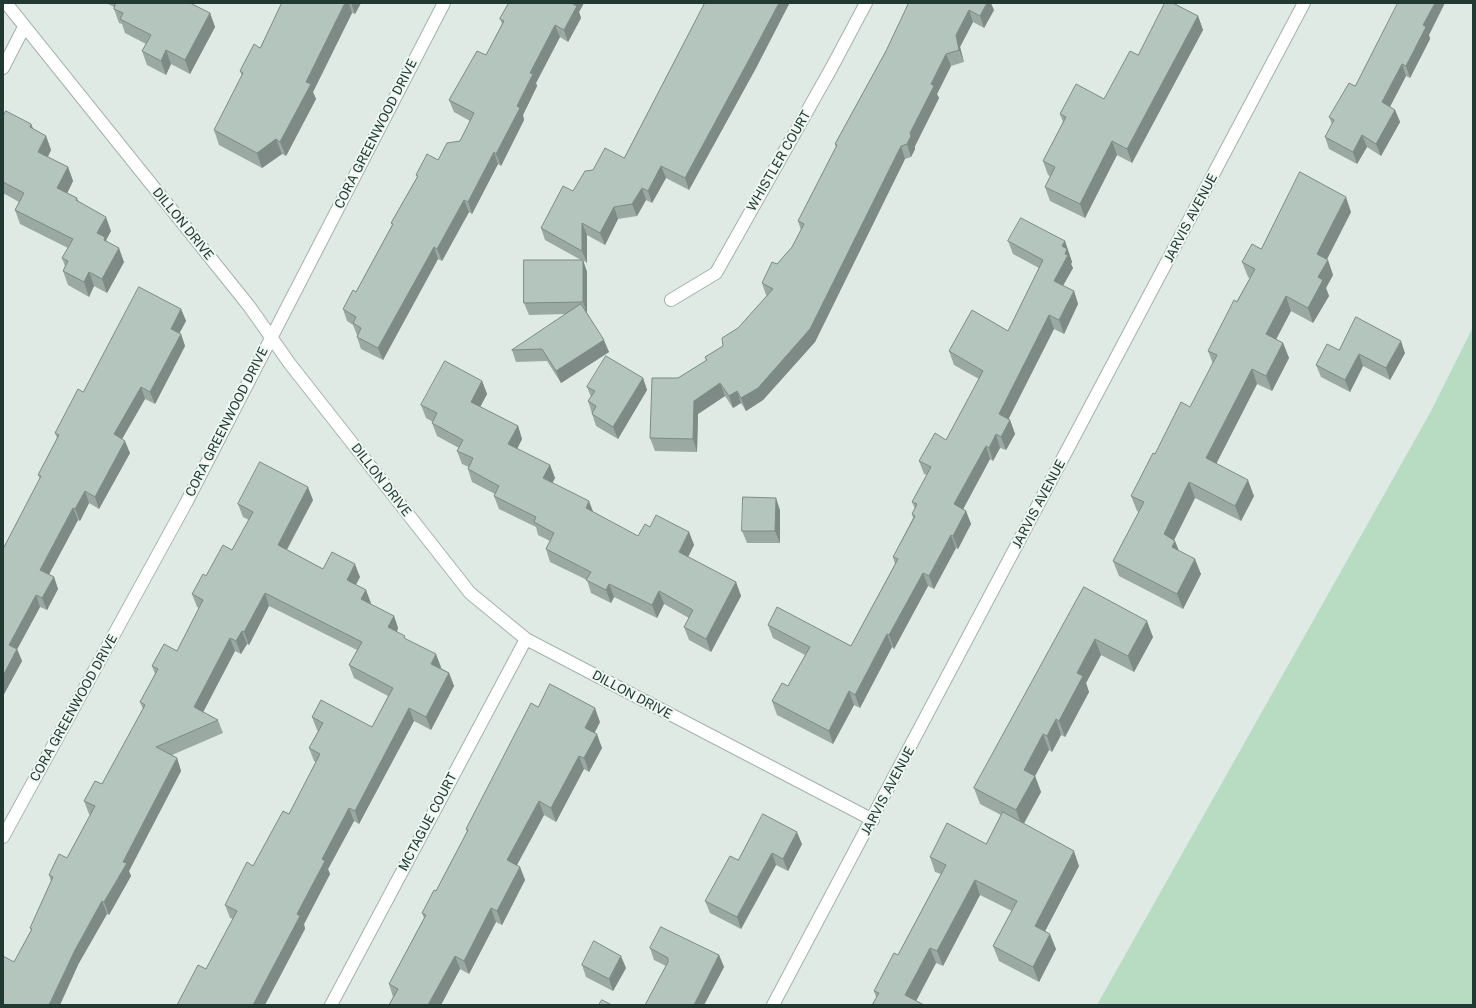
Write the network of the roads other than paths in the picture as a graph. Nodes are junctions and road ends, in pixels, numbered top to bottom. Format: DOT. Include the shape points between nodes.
graph roads {
  1 [pos="6,3"];
  2 [pos="444,3"];
  3 [pos="866,3"];
  4 [pos="1304,3"];
  5 [pos="24,27"];
  6 [pos="3,68"];
  7 [pos="671,300"];
  8 [pos="270,338"];
  9 [pos="526,639"];
  10 [pos="873,820"];
  11 [pos="3,838"];
  12 [pos="331,1005"];
  13 [pos="773,1005"];
  1 -- 5 [label="street, DILLON DRIVE"];
  2 -- 8 [label="street, CORA GREENWOOD DRIVE"];
  3 -- 7 [label="street, WHISTLER COURT" via="716,273"];
  4 -- 10 [label="street, JARVIS AVENUE"];
  5 -- 6 [label="street"];
  5 -- 8 [label="street, DILLON DRIVE" via="249,306"];
  8 -- 9 [label="street, DILLON DRIVE" via="470,593"];
  8 -- 11 [label="street, CORA GREENWOOD DRIVE" via="186,503"];
  9 -- 10 [label="street, DILLON DRIVE"];
  9 -- 12 [label="street, MCTAGUE COURT"];
  10 -- 13 [label="street, JARVIS AVENUE"];
}
